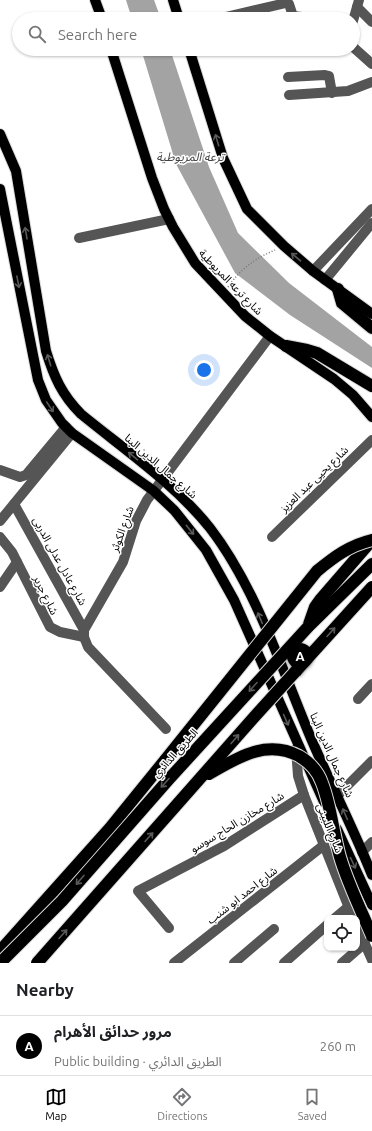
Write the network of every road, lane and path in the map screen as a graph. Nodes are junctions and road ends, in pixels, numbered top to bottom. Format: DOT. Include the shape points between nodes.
graph roads {
  1 [pos="95,0"];
  2 [pos="173,0"];
  3 [pos="274,3"];
  4 [pos="358,4"];
  5 [pos="99,12"];
  6 [pos="177,12"];
  7 [pos="242,12"];
  8 [pos="291,12"];
  9 [pos="372,22"];
  10 [pos="360,54"];
  11 [pos="113,56"];
  12 [pos="191,56"];
  13 [pos="372,64"];
  14 [pos="288,77"];
  15 [pos="372,82"];
  16 [pos="332,93"];
  17 [pos="289,95"];
  18 [pos="0,134"];
  19 [pos="0,189"];
  20 [pos="372,209"];
  21 [pos="169,219"];
  22 [pos="372,223"];
  23 [pos="79,238"];
  24 [pos="284,246"];
  25 [pos="313,271"];
  26 [pos="234,279"];
  27 [pos="325,280"];
  28 [pos="338,289"];
  29 [pos="372,314"];
  30 [pos="372,328"];
  31 [pos="270,336"];
  32 [pos="286,346"];
  33 [pos="372,386"];
  34 [pos="372,417"];
  35 [pos="69,430"];
  36 [pos="372,440"];
  37 [pos="0,470"];
  38 [pos="163,480"];
  39 [pos="154,491"];
  40 [pos="185,500"];
  41 [pos="14,504"];
  42 [pos="174,510"];
  43 [pos="0,521"];
  44 [pos="0,536"];
  45 [pos="272,536"];
  46 [pos="372,540"];
  47 [pos="17,562"];
  48 [pos="372,564"];
  49 [pos="0,587"];
  50 [pos="372,587"];
  51 [pos="308,627"];
  52 [pos="84,634"];
  53 [pos="372,684"];
  54 [pos="358,699"];
  55 [pos="166,729"];
  56 [pos="297,743"];
  57 [pos="372,761"];
  58 [pos="201,778"];
  59 [pos="304,795"];
  60 [pos="337,796"];
  61 [pos="372,842"];
  62 [pos="324,845"];
  63 [pos="362,852"];
  64 [pos="372,875"];
  65 [pos="372,905"];
  66 [pos="348,907"];
  67 [pos="339,915"];
  68 [pos="352,915"];
  69 [pos="170,928"];
  70 [pos="324,928"];
  71 [pos="274,929"];
  72 [pos="360,930"];
  73 [pos="368,939"];
  74 [pos="0,952"];
  75 [pos="372,960"];
  76 [pos="0,963"];
  77 [pos="37,963"];
  78 [pos="174,963"];
  79 [pos="234,963"];
  80 [pos="284,963"];
  81 [pos="342,963"];
  1 -- 5 [label="main road"];
  2 -- 6 [label="main road"];
  3 -- 7 [label="street"];
  3 -- 8 [label="street" via="289,4"];
  4 -- 9 [label="street"];
  10 -- 13 [label="street"];
  11 -- 21 [label="main road, شارع ترعه المريوطية" via="152,178"];
  24 -- 12 [label="main road, one-way" via="247,209 223,158"];
  14 -- 16 [label="street" via="329,76"];
  15 -- 16 [label="street" via="348,91"];
  16 -- 17 [label="street"];
  38 -- 18 [label="main road, شارع جمال الدين البنا, one-way" via="72,405 52,371 46,351 16,171"];
  19 -- 35 [label="main road, one-way" via="36,375 46,400"];
  20 -- 25 [label="street"];
  21 -- 23 [label="street"];
  21 -- 31 [label="main road, شارع ترعه المريوطية" via="194,263 245,316"];
  22 -- 27 [label="street"];
  25 -- 24 [label="main road, one-way"];
  24 -- 26 [label="path" via="262,255 246,266"];
  25 -- 27 [label="main road"];
  27 -- 28 [label="main road"];
  28 -- 29 [label="main road"];
  28 -- 30 [label="highway" via="342,303"];
  31 -- 32 [label="main road, شارع ترعه المريوطية"];
  31 -- 38 [label="street, شارع الكوثر"];
  32 -- 33 [label="highway" via="317,353"];
  32 -- 34 [label="main road, شارع ترعه المريوطية" via="334,379 353,395"];
  35 -- 37 [label="street" via="26,475 20,477"];
  35 -- 39 [label="main road"];
  35 -- 41 [label="street"];
  36 -- 45 [label="street, شارع يحيى عبد العزيز"];
  38 -- 39 [label="street, شارع الكوثر"];
  38 -- 40 [label="main road, شارع جمال الدين البنا"];
  39 -- 42 [label="main road"];
  39 -- 52 [label="street, شارع الكوثر" via="136,521 123,562"];
  40 -- 42 [label="main road"];
  60 -- 40 [label="main road, شارع جمال الدين البنا, one-way" via="242,578 210,529"];
  41 -- 43 [label="street"];
  41 -- 52 [label="street, شارع عادل عدلى الدربى"];
  42 -- 56 [label="main road, one-way" via="222,575"];
  44 -- 47 [label="street, شارع جرير" via="9,546"];
  46 -- 51 [label="highway" via="320,600"];
  46 -- 74 [label="highway, bridge" via="358,543 336,555 317,571 110,828"];
  47 -- 49 [label="street"];
  47 -- 52 [label="street, شارع جرير" via="50,627 60,632"];
  48 -- 51 [label="highway, الطريق الدائري"];
  58 -- 50 [label="highway, one-way, bridge"];
  51 -- 76 [label="highway, الطريق الدائري, one-way, bridge" via="62,901"];
  52 -- 55 [label="street" via="88,647"];
  53 -- 54 [label="street"];
  56 -- 59 [label="street, شارع اللبينى" via="298,776"];
  56 -- 65 [label="main road, one-way"];
  57 -- 60 [label="street"];
  58 -- 73 [label="highway, bridge" via="246,753 275,748 290,751 317,771 341,859"];
  77 -- 58 [label="highway, one-way, bridge"];
  59 -- 62 [label="street, شارع اللبينى"];
  59 -- 69 [label="street, شارع مخازن الحاج سوسو" via="224,846 138,890"];
  63 -- 60 [label="main road, شارع جمال الدين البنا, one-way"];
  61 -- 63 [label="street"];
  62 -- 66 [label="street, شارع اللبينى"];
  62 -- 78 [label="street, شارع احمد ابو شنب"];
  63 -- 64 [label="main road, شارع جمال الدين البنا"];
  66 -- 67 [label="street"];
  66 -- 68 [label="street, شارع اللبينى"];
  70 -- 80 [label="street"];
  71 -- 79 [label="street"];
  72 -- 73 [label="street"];
  73 -- 75 [label="street"];
  73 -- 81 [label="street"];
}
